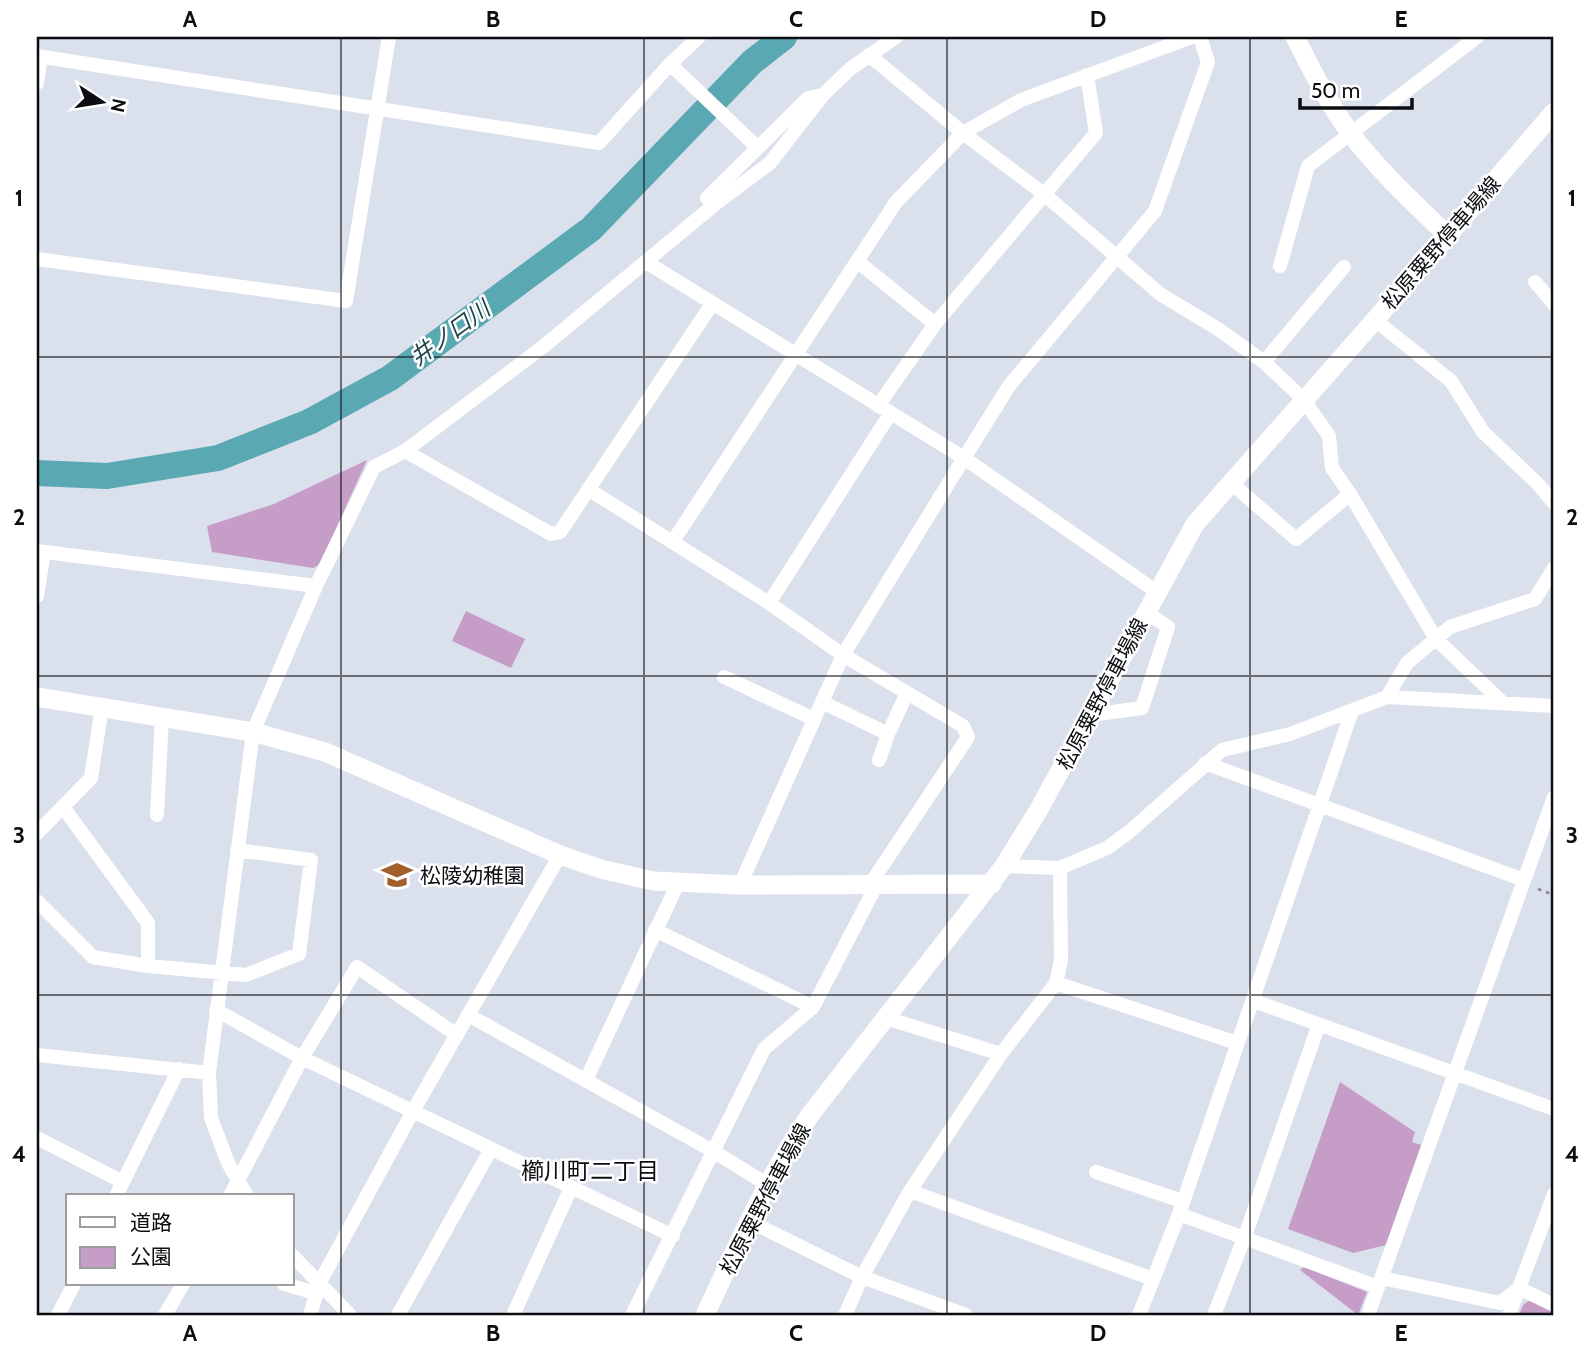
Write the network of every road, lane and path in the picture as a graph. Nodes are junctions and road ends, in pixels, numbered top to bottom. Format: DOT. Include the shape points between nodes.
graph roads {
  1 [pos="389,37"];
  2 [pos="699,37"];
  3 [pos="896,37"];
  4 [pos="1192,37"];
  5 [pos="1200,37"];
  6 [pos="1295,37"];
  7 [pos="1477,37"];
  8 [pos="869,55"];
  9 [pos="39,56"];
  10 [pos="676,69"];
  11 [pos="1087,75"];
  12 [pos="37,83"];
  13 [pos="823,95"];
  14 [pos="377,108"];
  15 [pos="1554,112"];
  16 [pos="1349,132"];
  17 [pos="963,134"];
  18 [pos="754,145"];
  19 [pos="1044,194"];
  20 [pos="714,205"];
  21 [pos="1447,235"];
  22 [pos="1115,257"];
  23 [pos="37,259"];
  24 [pos="857,261"];
  25 [pos="646,262"];
  26 [pos="1280,267"];
  27 [pos="1345,267"];
  28 [pos="1535,282"];
  29 [pos="712,304"];
  30 [pos="1554,304"];
  31 [pos="1376,320"];
  32 [pos="935,324"];
  33 [pos="795,356"];
  34 [pos="1264,362"];
  35 [pos="1304,400"];
  36 [pos="884,410"];
  37 [pos="405,451"];
  38 [pos="964,458"];
  39 [pos="1231,483"];
  40 [pos="588,489"];
  41 [pos="1350,494"];
  42 [pos="1554,503"];
  43 [pos="673,541"];
  44 [pos="40,552"];
  45 [pos="1554,568"];
  46 [pos="316,586"];
  47 [pos="1157,592"];
  48 [pos="37,596"];
  49 [pos="769,603"];
  50 [pos="1146,612"];
  51 [pos="1436,639"];
  52 [pos="843,655"];
  53 [pos="724,677"];
  54 [pos="907,693"];
  55 [pos="37,697"];
  56 [pos="1387,697"];
  57 [pos="822,702"];
  58 [pos="1502,702"];
  59 [pos="1554,706"];
  60 [pos="102,707"];
  61 [pos="1352,711"];
  62 [pos="1091,715"];
  63 [pos="162,716"];
  64 [pos="814,719"];
  65 [pos="253,732"];
  66 [pos="888,733"];
  67 [pos="879,760"];
  68 [pos="1205,763"];
  69 [pos="1554,797"];
  70 [pos="1321,806"];
  71 [pos="63,807"];
  72 [pos="157,815"];
  73 [pos="37,833"];
  74 [pos="237,850"];
  75 [pos="560,855"];
  76 [pos="1004,866"];
  77 [pos="1060,868"];
  78 [pos="1523,882"];
  79 [pos="678,883"];
  80 [pos="874,883"];
  81 [pos="992,884"];
  82 [pos="740,885"];
  83 [pos="1554,895"];
  84 [pos="37,901"];
  85 [pos="655,930"];
  86 [pos="148,966"];
  87 [pos="221,974"];
  88 [pos="1056,983"];
  89 [pos="1254,1001"];
  90 [pos="813,1007"];
  91 [pos="216,1010"];
  92 [pos="468,1015"];
  93 [pos="886,1018"];
  94 [pos="1319,1024"];
  95 [pos="457,1035"];
  96 [pos="1237,1043"];
  97 [pos="1001,1054"];
  98 [pos="37,1055"];
  99 [pos="302,1058"];
  100 [pos="179,1069"];
  101 [pos="209,1073"];
  102 [pos="1453,1073"];
  103 [pos="586,1080"];
  104 [pos="1554,1109"];
  105 [pos="413,1111"];
  106 [pos="37,1138"];
  107 [pos="491,1149"];
  108 [pos="713,1151"];
  109 [pos="1096,1172"];
  110 [pos="123,1182"];
  111 [pos="237,1183"];
  112 [pos="768,1185"];
  113 [pos="571,1188"];
  114 [pos="910,1191"];
  115 [pos="117,1194"];
  116 [pos="231,1194"];
  117 [pos="245,1194"];
  118 [pos="1554,1194"];
  119 [pos="1181,1207"];
  120 [pos="749,1221"];
  121 [pos="673,1236"];
  122 [pos="1245,1236"];
  123 [pos="294,1257"];
  124 [pos="862,1277"];
  125 [pos="1153,1279"];
  126 [pos="1380,1282"];
  127 [pos="294,1285"];
  128 [pos="73,1286"];
  129 [pos="182,1286"];
  130 [pos="318,1287"];
  131 [pos="1519,1288"];
  132 [pos="1554,1305"];
  133 [pos="58,1315"];
  134 [pos="165,1315"];
  135 [pos="310,1315"];
  136 [pos="351,1315"];
  137 [pos="398,1315"];
  138 [pos="513,1315"];
  139 [pos="632,1315"];
  140 [pos="705,1315"];
  141 [pos="845,1315"];
  142 [pos="966,1315"];
  143 [pos="1139,1315"];
  144 [pos="1214,1315"];
  145 [pos="1368,1315"];
  146 [pos="1509,1315"];
  1 -- 14 [label="street"];
  2 -- 10 [label="street"];
  3 -- 8 [label="street"];
  4 -- 11 [label="street"];
  5 -- 22 [label="street" via="1208,62 1155,211"];
  6 -- 16 [label="main road"];
  7 -- 16 [label="street"];
  8 -- 13 [label="street"];
  8 -- 17 [label="street"];
  9 -- 12 [label="street"];
  9 -- 14 [label="street"];
  10 -- 14 [label="street" via="599,144"];
  10 -- 18 [label="street"];
  11 -- 17 [label="street" via="1021,100"];
  11 -- 19 [label="street" via="1096,133"];
  13 -- 18 [label="street" via="808,98"];
  13 -- 20 [label="street" via="770,163"];
  14 -- 23 [label="street" via="346,300"];
  15 -- 21 [label="main road, 松原粟野停車場線"];
  16 -- 21 [label="main road" via="1380,170"];
  16 -- 26 [label="street" via="1308,166"];
  17 -- 19 [label="street"];
  17 -- 24 [label="street" via="896,202"];
  18 -- 20 [label="street" via="707,198"];
  19 -- 22 [label="street"];
  19 -- 32 [label="street"];
  20 -- 25 [label="street"];
  21 -- 31 [label="main road, 松原粟野停車場線"];
  22 -- 34 [label="street" via="1160,294"];
  22 -- 38 [label="street" via="1009,386"];
  24 -- 32 [label="street"];
  24 -- 33 [label="street"];
  25 -- 29 [label="street"];
  25 -- 37 [label="street"];
  27 -- 34 [label="street"];
  28 -- 30 [label="street"];
  29 -- 33 [label="street"];
  29 -- 40 [label="street"];
  31 -- 35 [label="main road, 松原粟野停車場線"];
  31 -- 42 [label="street" via="1451,381 1483,432"];
  32 -- 36 [label="street"];
  33 -- 36 [label="street"];
  33 -- 43 [label="street"];
  34 -- 35 [label="street"];
  35 -- 39 [label="main road, 松原粟野停車場線"];
  35 -- 41 [label="street" via="1329,436 1332,468"];
  36 -- 38 [label="street"];
  36 -- 49 [label="street"];
  37 -- 40 [label="street" via="551,534 560,532"];
  37 -- 46 [label="street" via="374,467"];
  38 -- 47 [label="street"];
  38 -- 52 [label="street"];
  39 -- 41 [label="street" via="1296,539"];
  39 -- 47 [label="main road, 松原粟野停車場線" via="1195,524"];
  40 -- 43 [label="street"];
  41 -- 51 [label="street"];
  43 -- 49 [label="street"];
  44 -- 46 [label="street"];
  44 -- 48 [label="street"];
  45 -- 51 [label="street" via="1535,599 1450,627"];
  46 -- 65 [label="street"];
  47 -- 50 [label="main road, 松原粟野停車場線"];
  49 -- 52 [label="street"];
  50 -- 62 [label="main road, 松原粟野停車場線"];
  50 -- 62 [label="street" via="1168,627 1142,708"];
  51 -- 56 [label="street" via="1407,663"];
  51 -- 58 [label="street"];
  52 -- 54 [label="street"];
  52 -- 57 [label="street"];
  53 -- 64 [label="street"];
  54 -- 66 [label="street"];
  54 -- 80 [label="street" via="963,726 968,737"];
  55 -- 60 [label="main road"];
  56 -- 58 [label="street"];
  56 -- 61 [label="street"];
  57 -- 64 [label="street"];
  57 -- 66 [label="street"];
  58 -- 59 [label="street"];
  60 -- 63 [label="main road"];
  60 -- 71 [label="street" via="91,778"];
  61 -- 68 [label="street" via="1290,734 1222,750"];
  61 -- 70 [label="street"];
  62 -- 76 [label="main road, 松原粟野停車場線"];
  63 -- 65 [label="main road"];
  63 -- 72 [label="street"];
  64 -- 82 [label="street"];
  65 -- 74 [label="street"];
  65 -- 75 [label="main road" via="325,752"];
  66 -- 67 [label="street"];
  68 -- 70 [label="street"];
  68 -- 77 [label="street" via="1107,848"];
  69 -- 78 [label="street"];
  70 -- 78 [label="street"];
  70 -- 89 [label="street"];
  71 -- 73 [label="street"];
  71 -- 86 [label="street" via="148,923"];
  74 -- 87 [label="street"];
  74 -- 87 [label="street" via="311,860 299,954 246,975"];
  75 -- 79 [label="main road" via="601,869"];
  75 -- 92 [label="street"];
  76 -- 77 [label="street"];
  76 -- 81 [label="main road, 松原粟野停車場線"];
  77 -- 88 [label="street" via="1061,960"];
  78 -- 83 [label="path"];
  78 -- 102 [label="street"];
  79 -- 82 [label="main road"];
  79 -- 85 [label="street"];
  80 -- 81 [label="main road"];
  80 -- 82 [label="main road"];
  80 -- 90 [label="street"];
  81 -- 93 [label="main road, 松原粟野停車場線"];
  84 -- 86 [label="street" via="93,957"];
  85 -- 90 [label="street"];
  85 -- 103 [label="street"];
  86 -- 87 [label="street"];
  87 -- 91 [label="street"];
  88 -- 96 [label="street"];
  88 -- 97 [label="street"];
  89 -- 94 [label="street"];
  89 -- 96 [label="street"];
  90 -- 108 [label="street" via="764,1049"];
  91 -- 99 [label="street"];
  91 -- 101 [label="street"];
  92 -- 95 [label="street"];
  92 -- 103 [label="street"];
  93 -- 97 [label="street"];
  93 -- 112 [label="main road, 松原粟野停車場線" via="810,1115"];
  94 -- 102 [label="street"];
  94 -- 122 [label="street"];
  95 -- 99 [label="street" via="357,967"];
  95 -- 105 [label="street"];
  96 -- 119 [label="street"];
  97 -- 114 [label="street"];
  98 -- 100 [label="street"];
  99 -- 105 [label="street"];
  99 -- 111 [label="street"];
  100 -- 101 [label="street"];
  100 -- 110 [label="street"];
  101 -- 111 [label="street" via="211,1118"];
  102 -- 104 [label="street"];
  102 -- 126 [label="street"];
  103 -- 108 [label="street"];
  105 -- 107 [label="street"];
  105 -- 130 [label="street"];
  106 -- 110 [label="street"];
  107 -- 113 [label="street"];
  107 -- 137 [label="street"];
  108 -- 112 [label="street"];
  108 -- 121 [label="street"];
  109 -- 119 [label="street"];
  110 -- 115 [label="street"];
  111 -- 116 [label="street"];
  111 -- 117 [label="street"];
  112 -- 120 [label="main road, 松原粟野停車場線"];
  113 -- 121 [label="street"];
  113 -- 138 [label="street"];
  114 -- 124 [label="street"];
  114 -- 125 [label="street"];
  118 -- 131 [label="street"];
  119 -- 122 [label="street"];
  119 -- 125 [label="street"];
  120 -- 124 [label="street"];
  120 -- 140 [label="main road, 松原粟野停車場線"];
  121 -- 139 [label="street"];
  122 -- 126 [label="street"];
  122 -- 144 [label="street"];
  123 -- 130 [label="street"];
  124 -- 141 [label="street"];
  124 -- 142 [label="street"];
  125 -- 143 [label="street"];
  126 -- 131 [label="street" via="1500,1303"];
  126 -- 145 [label="street"];
  127 -- 130 [label="street"];
  128 -- 133 [label="street"];
  129 -- 134 [label="street"];
  130 -- 135 [label="street"];
  130 -- 136 [label="street"];
  131 -- 132 [label="street"];
  131 -- 146 [label="street"];
}
